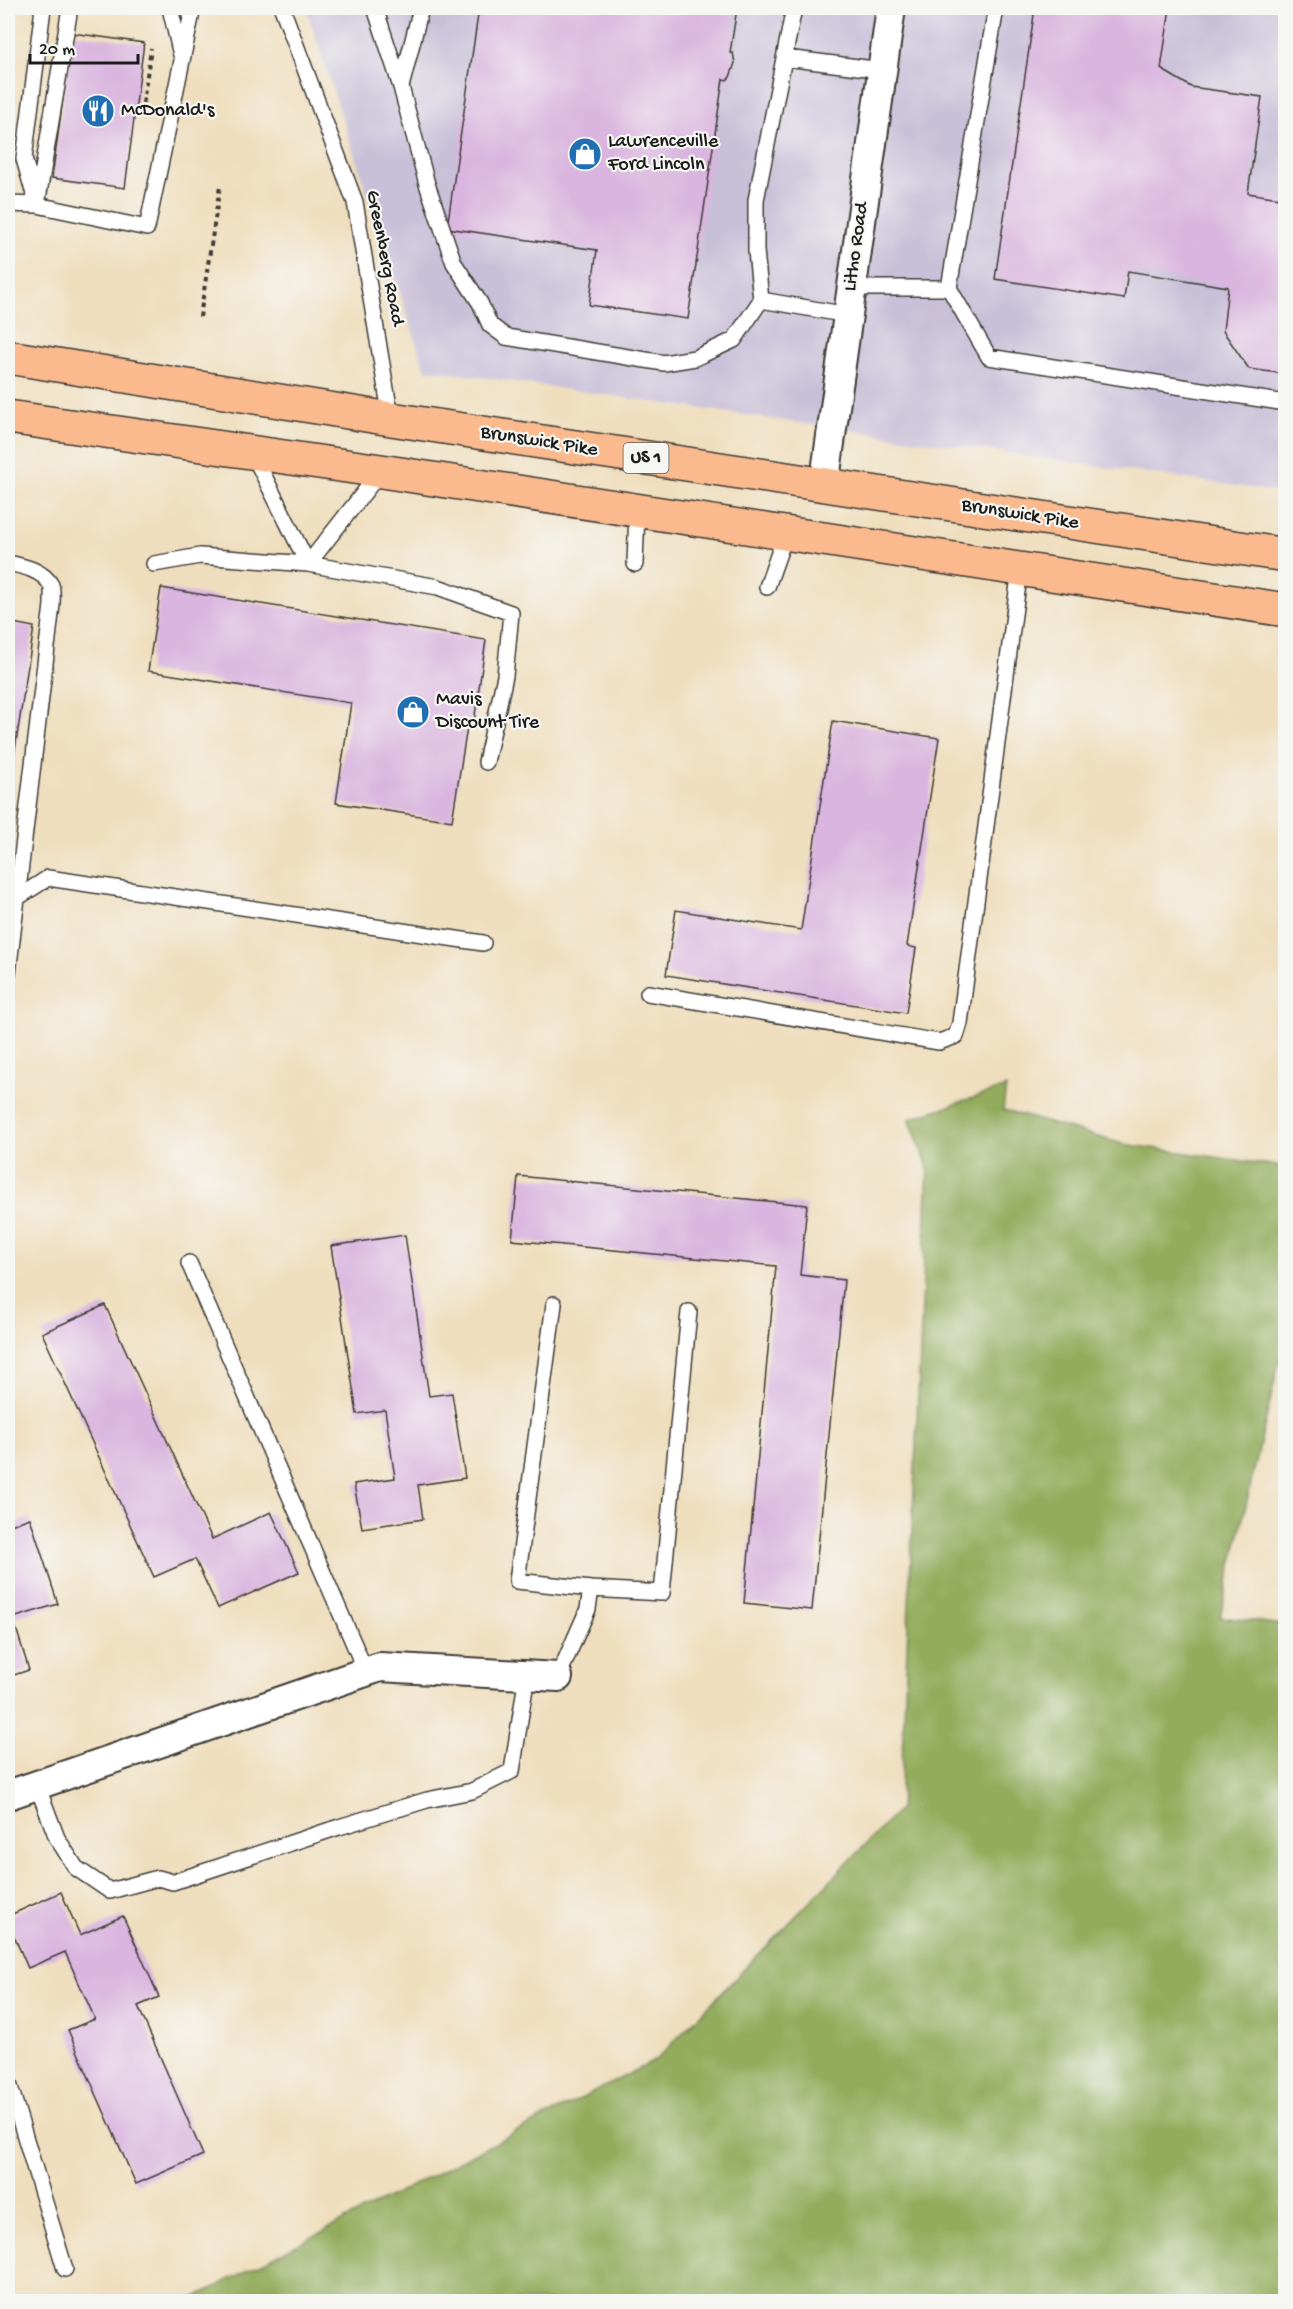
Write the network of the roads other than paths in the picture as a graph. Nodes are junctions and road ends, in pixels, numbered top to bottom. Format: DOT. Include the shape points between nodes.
graph roads {
  1 [pos="43,8"];
  2 [pos="70,8"];
  3 [pos="170,8"];
  4 [pos="193,8"];
  5 [pos="282,8"];
  6 [pos="375,8"];
  7 [pos="421,8"];
  8 [pos="794,8"];
  9 [pos="891,8"];
  10 [pos="996,8"];
  11 [pos="786,58"];
  12 [pos="182,61"];
  13 [pos="882,70"];
  14 [pos="401,87"];
  15 [pos="8,204"];
  16 [pos="37,205"];
  17 [pos="949,288"];
  18 [pos="761,300"];
  19 [pos="850,302"];
  20 [pos="8,357"];
  21 [pos="1286,403"];
  22 [pos="8,417"];
  23 [pos="391,419"];
  24 [pos="253,453"];
  25 [pos="381,471"];
  26 [pos="824,486"];
  27 [pos="637,510"];
  28 [pos="786,533"];
  29 [pos="1286,555"];
  30 [pos="8,563"];
  31 [pos="153,564"];
  32 [pos="308,564"];
  33 [pos="635,564"];
  34 [pos="1020,569"];
  35 [pos="766,586"];
  36 [pos="1286,610"];
  37 [pos="486,762"];
  38 [pos="17,898"];
  39 [pos="483,943"];
  40 [pos="8,973"];
  41 [pos="648,993"];
  42 [pos="189,1263"];
  43 [pos="554,1304"];
  44 [pos="689,1312"];
  45 [pos="591,1589"];
  46 [pos="366,1672"];
  47 [pos="527,1675"];
  48 [pos="558,1677"];
  49 [pos="37,1785"];
  50 [pos="8,1795"];
  51 [pos="8,2080"];
  52 [pos="64,2269"];
  1 -- 16 [label="lane" via="24,159"];
  2 -- 16 [label="lane"];
  3 -- 12 [label="lane"];
  4 -- 12 [label="lane"];
  5 -- 23 [label="lane, Greenberg Road" via="356,202"];
  6 -- 14 [label="lane"];
  7 -- 14 [label="lane"];
  8 -- 11 [label="lane"];
  9 -- 13 [label="street, Litho Road"];
  10 -- 17 [label="lane"];
  11 -- 13 [label="lane"];
  11 -- 18 [label="lane" via="756,200"];
  12 -- 16 [label="lane" via="147,228"];
  13 -- 19 [label="street, Litho Road"];
  14 -- 18 [label="lane" via="427,184 454,263 490,325 506,338 664,363 695,358 734,340"];
  15 -- 16 [label="lane"];
  17 -- 19 [label="lane"];
  17 -- 21 [label="lane" via="989,357"];
  18 -- 19 [label="lane"];
  19 -- 26 [label="street, Litho Road"];
  20 -- 23 [label="highway, Brunswick Pike / US 1"];
  22 -- 24 [label="highway"];
  23 -- 26 [label="highway, Brunswick Pike / US 1"];
  24 -- 25 [label="highway"];
  24 -- 32 [label="lane"];
  25 -- 27 [label="highway"];
  25 -- 32 [label="lane"];
  26 -- 29 [label="highway, Brunswick Pike / US 1"];
  27 -- 28 [label="highway"];
  27 -- 33 [label="lane"];
  28 -- 34 [label="highway"];
  28 -- 35 [label="lane"];
  30 -- 38 [label="lane" via="42,576 51,585 52,604"];
  31 -- 32 [label="lane" via="200,556"];
  32 -- 37 [label="lane" via="438,587 511,613 505,676"];
  34 -- 36 [label="highway"];
  34 -- 41 [label="lane" via="956,1036 939,1042"];
  38 -- 39 [label="lane" via="48,878"];
  38 -- 40 [label="lane"];
  42 -- 46 [label="lane"];
  43 -- 45 [label="lane" via="517,1581"];
  44 -- 45 [label="lane" via="662,1593"];
  45 -- 48 [label="lane" via="588,1609"];
  46 -- 47 [label="street" via="380,1667"];
  46 -- 49 [label="street"];
  47 -- 48 [label="street"];
  47 -- 49 [label="lane" via="512,1771 472,1791 427,1800 173,1882 158,1878 110,1891 76,1868 57,1838"];
  49 -- 50 [label="street"];
  51 -- 52 [label="lane"];
}
